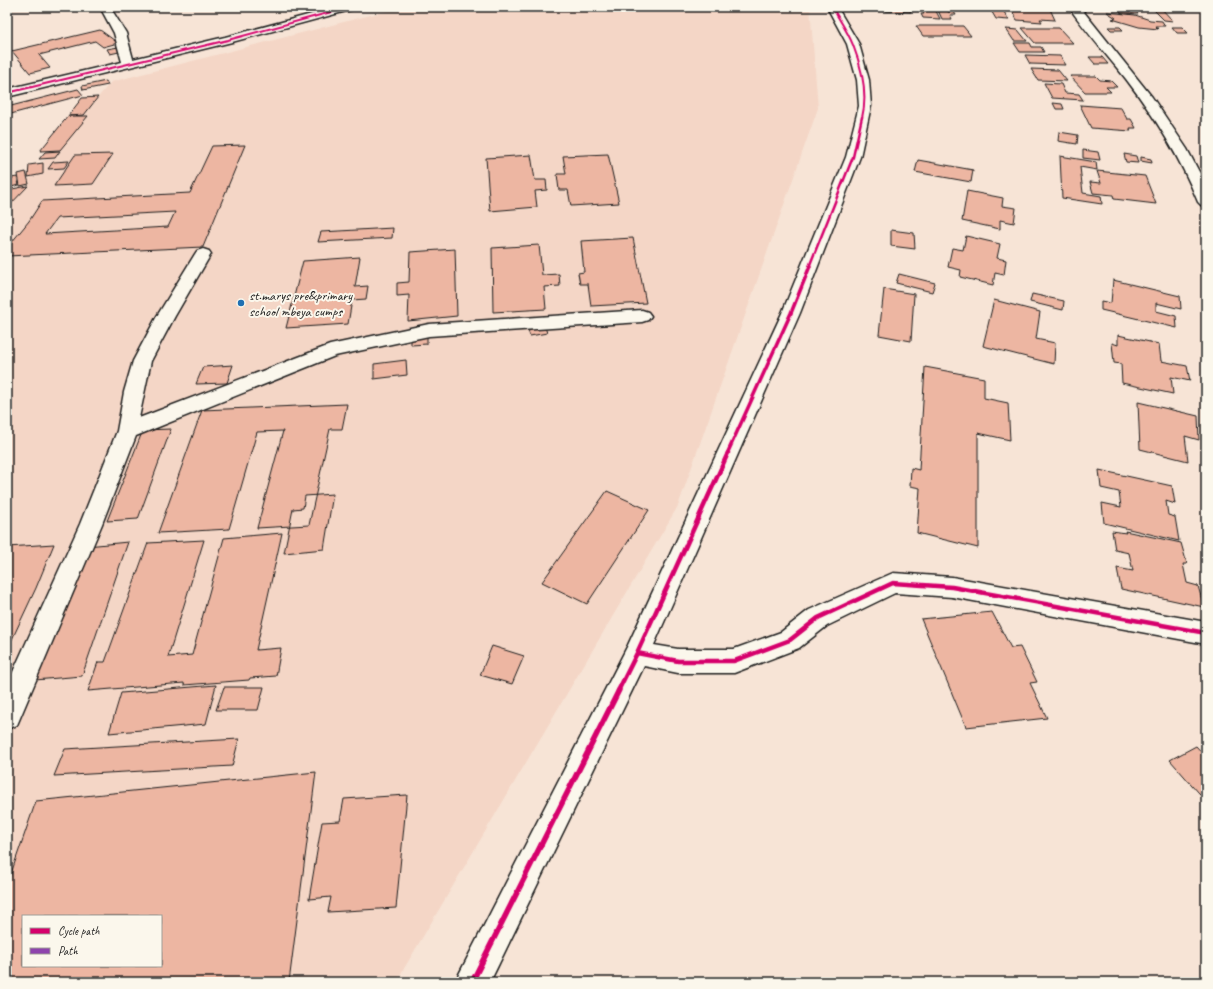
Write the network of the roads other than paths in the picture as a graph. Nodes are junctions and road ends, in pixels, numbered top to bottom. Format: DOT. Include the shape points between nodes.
graph roads {
  1 [pos="105,7"];
  2 [pos="350,7"];
  3 [pos="832,7"];
  4 [pos="1074,7"];
  5 [pos="129,64"];
  6 [pos="7,93"];
  7 [pos="1206,202"];
  8 [pos="203,254"];
  9 [pos="642,316"];
  10 [pos="127,431"];
  11 [pos="1206,633"];
  12 [pos="637,653"];
  13 [pos="7,716"];
  14 [pos="472,982"];
  1 -- 5 [label="street" via="120,33"];
  2 -- 5 [label="street"];
  3 -- 12 [label="street" via="853,44 863,80 865,106 853,157 790,313"];
  4 -- 7 [label="street" via="1156,109 1174,138"];
  5 -- 6 [label="street"];
  8 -- 10 [label="street" via="142,361"];
  9 -- 10 [label="street" via="429,330 330,351"];
  10 -- 13 [label="street" via="91,524"];
  11 -- 12 [label="street" via="952,588 893,583 818,618 790,640 734,661 678,661"];
  12 -- 14 [label="street"];
}
